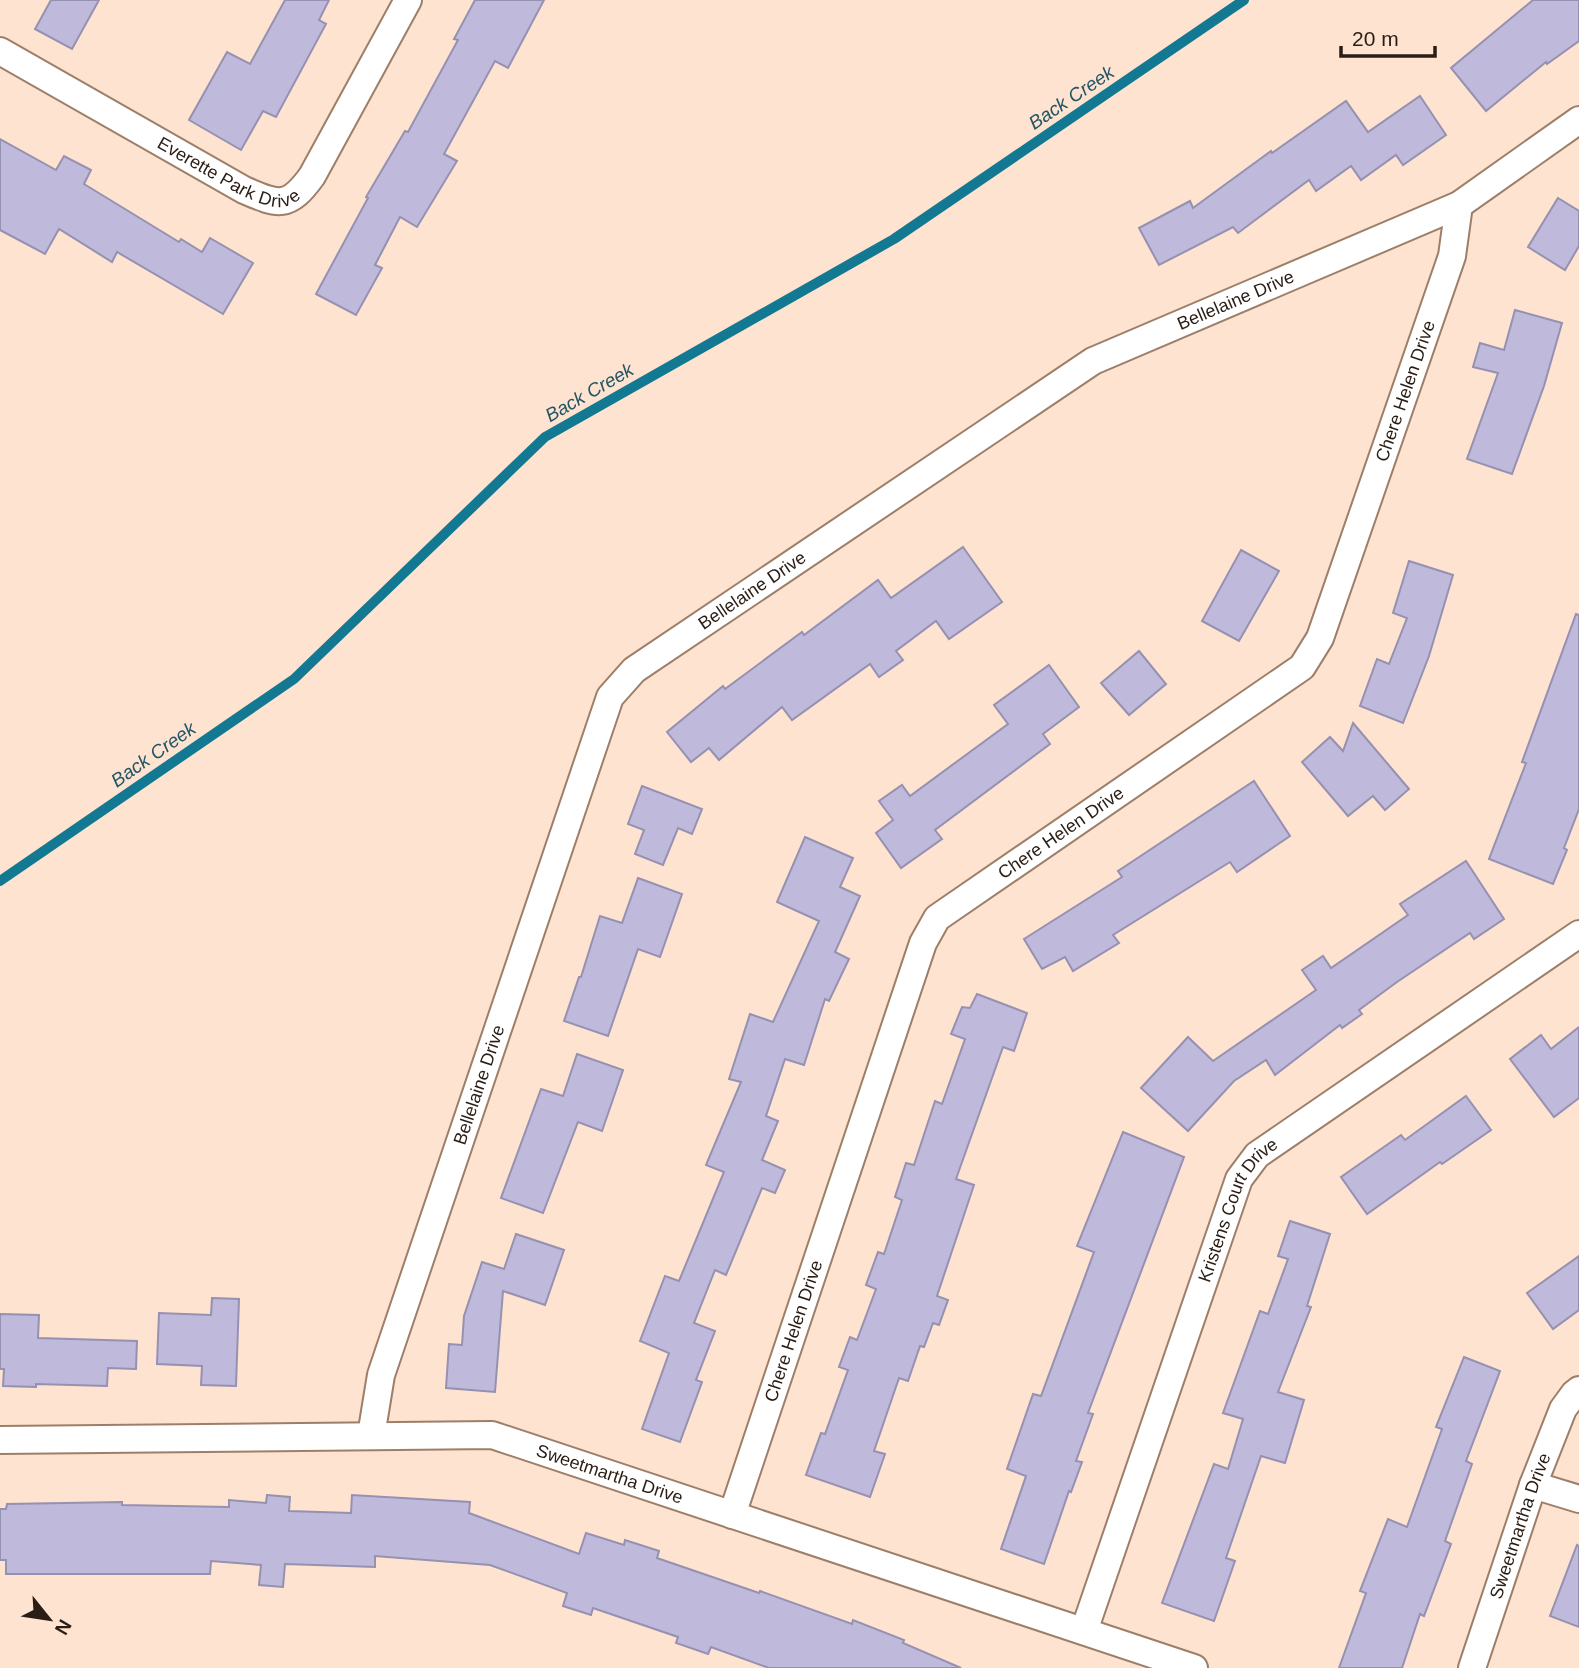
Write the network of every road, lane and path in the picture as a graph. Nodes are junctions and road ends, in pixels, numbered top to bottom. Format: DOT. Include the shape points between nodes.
graph roads {
  1 [pos="408,0"];
  2 [pos="0,51"];
  3 [pos="1579,120"];
  4 [pos="1459,205"];
  5 [pos="1579,934"];
  6 [pos="1579,1390"];
  7 [pos="371,1436"];
  8 [pos="0,1440"];
  9 [pos="1534,1485"];
  10 [pos="1579,1499"];
  11 [pos="732,1515"];
  12 [pos="1084,1631"];
  13 [pos="1194,1668"];
  14 [pos="1472,1668"];
  1 -- 2 [label="street, Everette Park Drive" via="312,176 299,195 282,202 244,190"];
  3 -- 4 [label="street, Bellelaine Drive"];
  4 -- 7 [label="street, Bellelaine Drive" via="1093,361 634,670 610,697 381,1375"];
  4 -- 11 [label="street, Chere Helen Drive" via="1452,256 1320,638 1302,667 937,918 923,943"];
  5 -- 12 [label="street, Kristens Court Drive" via="1257,1155 1239,1178"];
  6 -- 9 [label="street, Sweetmartha Drive" via="1563,1409"];
  7 -- 8 [label="street, Sweetmartha Drive"];
  7 -- 11 [label="street, Sweetmartha Drive" via="492,1435"];
  9 -- 10 [label="street"];
  9 -- 14 [label="street, Sweetmartha Drive"];
  11 -- 12 [label="street, Sweetmartha Drive"];
  12 -- 13 [label="street, Sweetmartha Drive"];
}
